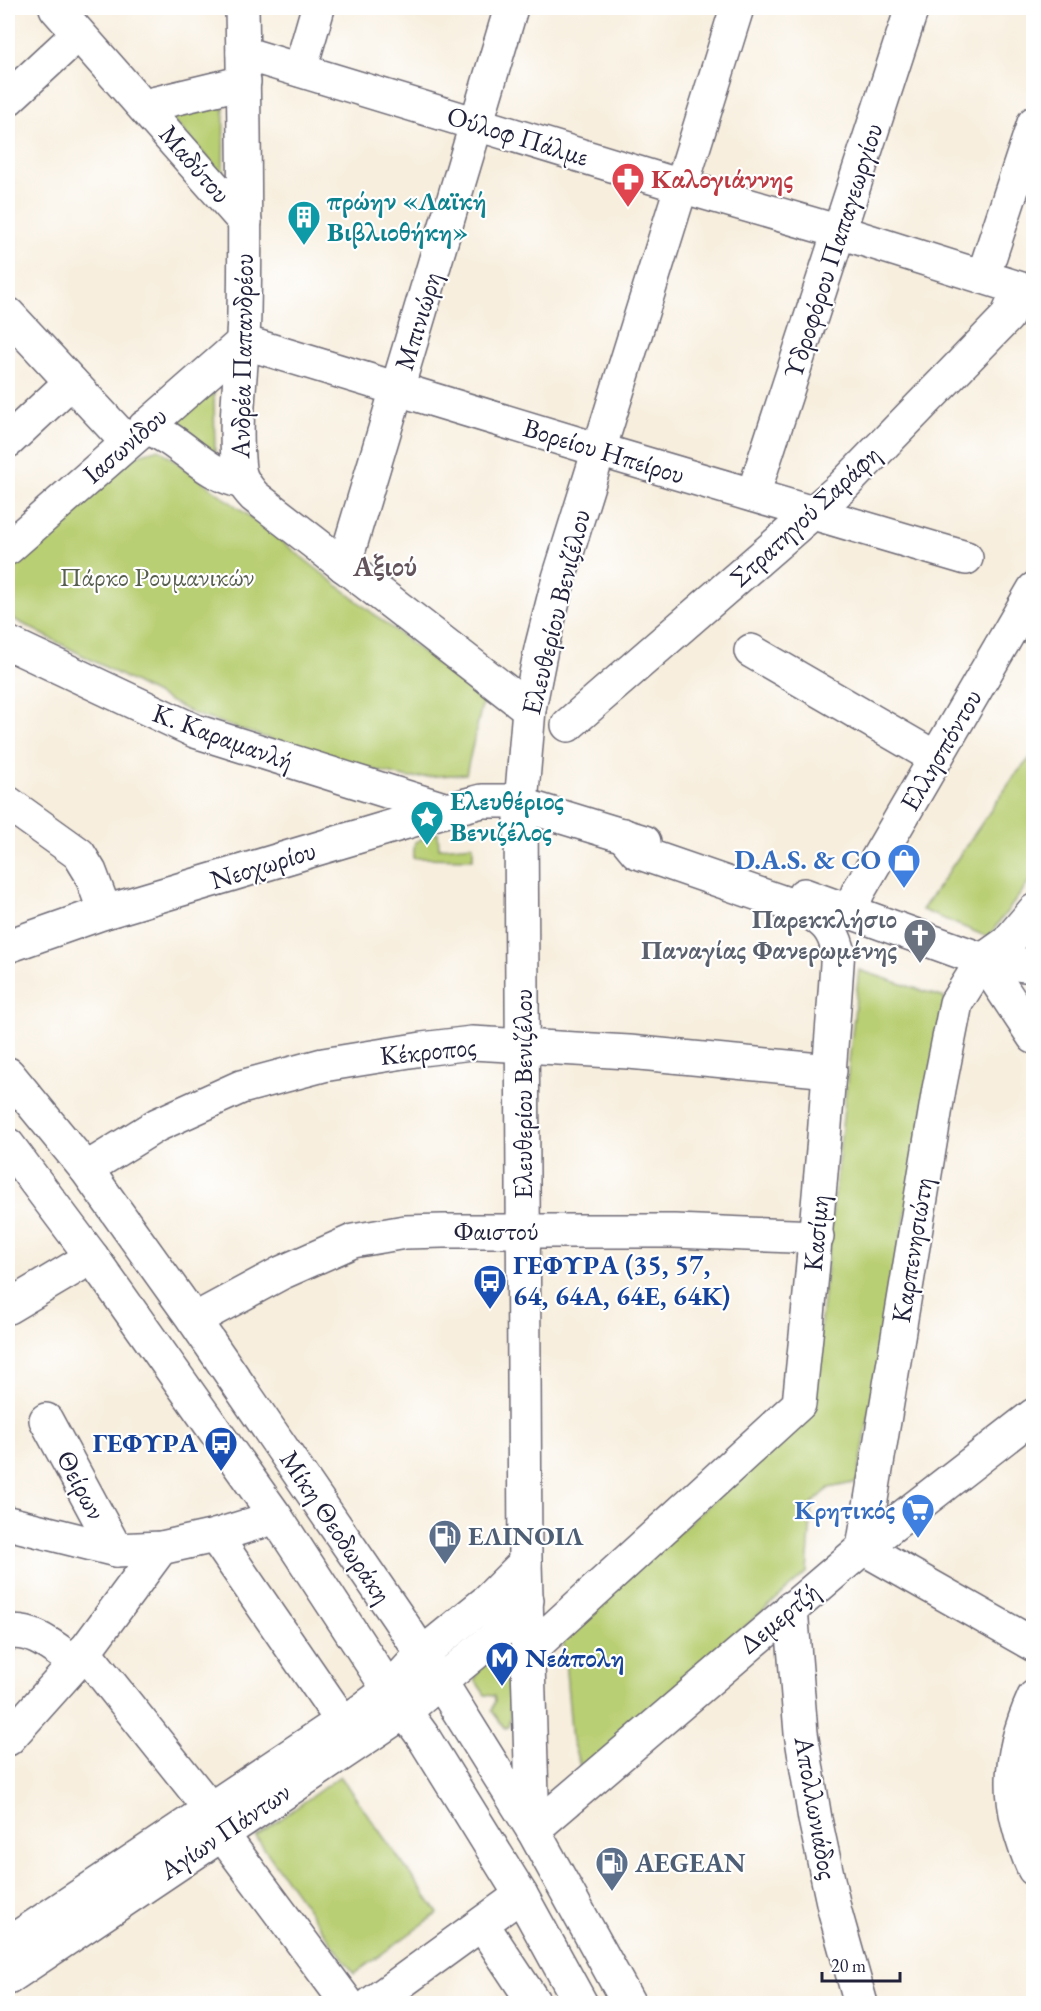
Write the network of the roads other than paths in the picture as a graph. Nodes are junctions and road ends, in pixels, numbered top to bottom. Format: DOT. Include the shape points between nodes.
graph roads {
  1 [pos="56,8"];
  2 [pos="242,8"];
  3 [pos="318,8"];
  4 [pos="511,8"];
  5 [pos="737,8"];
  6 [pos="912,8"];
  7 [pos="78,34"];
  8 [pos="244,67"];
  9 [pos="300,70"];
  10 [pos="8,99"];
  11 [pos="144,106"];
  12 [pos="1034,123"];
  13 [pos="477,124"];
  14 [pos="681,186"];
  15 [pos="245,222"];
  16 [pos="840,232"];
  17 [pos="983,277"];
  18 [pos="1026,291"];
  19 [pos="8,314"];
  20 [pos="243,342"];
  21 [pos="71,382"];
  22 [pos="398,389"];
  23 [pos="136,435"];
  24 [pos="8,441"];
  25 [pos="599,450"];
  26 [pos="243,482"];
  27 [pos="753,495"];
  28 [pos="813,513"];
  29 [pos="8,548"];
  30 [pos="966,558"];
  31 [pos="344,566"];
  32 [pos="1034,589"];
  33 [pos="8,643"];
  34 [pos="751,651"];
  35 [pos="529,709"];
  36 [pos="568,725"];
  37 [pos="936,758"];
  38 [pos="8,802"];
  39 [pos="521,804"];
  40 [pos="447,810"];
  41 [pos="624,835"];
  42 [pos="1034,911"];
  43 [pos="105,912"];
  44 [pos="850,912"];
  45 [pos="8,945"];
  46 [pos="983,960"];
  47 [pos="1034,966"];
  48 [pos="1034,1037"];
  49 [pos="522,1046"];
  50 [pos="830,1071"];
  51 [pos="8,1074"];
  52 [pos="8,1145"];
  53 [pos="86,1169"];
  54 [pos="524,1231"];
  55 [pos="816,1237"];
  56 [pos="92,1257"];
  57 [pos="8,1307"];
  58 [pos="194,1320"];
  59 [pos="1033,1417"];
  60 [pos="46,1420"];
  61 [pos="276,1517"];
  62 [pos="8,1523"];
  63 [pos="215,1536"];
  64 [pos="161,1548"];
  65 [pos="863,1548"];
  66 [pos="116,1550"];
  67 [pos="525,1563"];
  68 [pos="527,1600"];
  69 [pos="791,1608"];
  70 [pos="8,1633"];
  71 [pos="1034,1645"];
  72 [pos="528,1652"];
  73 [pos="422,1654"];
  74 [pos="80,1657"];
  75 [pos="440,1681"];
  76 [pos="1034,1697"];
  77 [pos="397,1701"];
  78 [pos="342,1721"];
  79 [pos="8,1739"];
  80 [pos="216,1821"];
  81 [pos="533,1830"];
  82 [pos="1034,1869"];
  83 [pos="521,1895"];
  84 [pos="482,1924"];
  85 [pos="8,1944"];
  86 [pos="8,1978"];
  87 [pos="348,2004"];
  88 [pos="371,2004"];
  89 [pos="535,2004"];
  90 [pos="581,2004"];
  91 [pos="629,2004"];
  92 [pos="861,2004"];
  1 -- 7 [label="main road, Μαδύτου"];
  2 -- 8 [label="main road, Ανδρέα Παπανδρέου"];
  3 -- 9 [label="main road"];
  4 -- 13 [label="main road, Μπινιώρη"];
  5 -- 14 [label="main road, Ελευθερίου Βενιζέλου"];
  6 -- 16 [label="main road, Υδροφόρου Παπαγεωργίου"];
  7 -- 10 [label="main road"];
  7 -- 11 [label="main road, Μαδύτου"];
  8 -- 9 [label="main road, Ούλοφ Πάλμε"];
  8 -- 11 [label="main road, Μαδύτου"];
  8 -- 15 [label="main road, Ανδρέα Παπανδρέου"];
  9 -- 13 [label="main road, Ούλοφ Πάλμε"];
  11 -- 15 [label="main road, Μαδύτου"];
  12 -- 17 [label="main road"];
  13 -- 14 [label="main road, Ούλοφ Πάλμε"];
  13 -- 22 [label="main road, Μπινιώρη"];
  14 -- 16 [label="main road, Ούλοφ Πάλμε"];
  14 -- 25 [label="main road, Ελευθερίου Βενιζέλου"];
  15 -- 20 [label="main road, Ανδρέα Παπανδρέου"];
  16 -- 17 [label="main road, Ούλοφ Πάλμε"];
  16 -- 27 [label="main road, Υδροφόρου Παπαγεωργίου"];
  17 -- 18 [label="main road, Ούλοφ Πάλμε"];
  18 -- 28 [label="main road, Στρατηγού Σαράφη" via="1007,317"];
  19 -- 21 [label="main road"];
  20 -- 22 [label="main road, Βορείου Ηπείρου"];
  20 -- 23 [label="main road, Ιασωνίδου"];
  20 -- 26 [label="main road, Ανδρέα Παπανδρέου" via="238,436"];
  21 -- 23 [label="main road"];
  21 -- 24 [label="main road"];
  22 -- 25 [label="main road, Βορείου Ηπείρου"];
  22 -- 31 [label="main road, Μπινιώρη"];
  23 -- 26 [label="main road" via="164,436 223,477"];
  23 -- 29 [label="main road, Ιασωνίδου"];
  25 -- 27 [label="main road, Βορείου Ηπείρου"];
  25 -- 35 [label="main road, Ελευθερίου Βενιζέλου" via="559,578"];
  26 -- 31 [label="main road, Ανδρέα Παπανδρέου" via="255,496"];
  27 -- 28 [label="main road, Βορείου Ηπείρου"];
  28 -- 30 [label="main road, Βορείου Ηπείρου"];
  28 -- 36 [label="main road, Στρατηγού Σαράφη"];
  31 -- 35 [label="main road, Ανδρέα Παπανδρέου"];
  32 -- 37 [label="main road, Ελλησπόντου"];
  33 -- 40 [label="main road, Κ. Καραμανλή" via="195,731"];
  34 -- 37 [label="main road"];
  35 -- 39 [label="main road, Ελευθερίου Βενιζέλου"];
  37 -- 44 [label="main road, Ελλησπόντου"];
  38 -- 43 [label="main road" via="79,854"];
  39 -- 40 [label="main road, Νεοχωρίου" via="492,801"];
  39 -- 41 [label="main road, Νεοχωρίου"];
  39 -- 49 [label="main road, Ελευθερίου Βενιζέλου"];
  40 -- 43 [label="main road, Νεοχωρίου"];
  41 -- 44 [label="main road, Νεοχωρίου"];
  41 -- 50 [label="main road, Κασίμη" via="637,852 786,902 825,922 838,949"];
  42 -- 46 [label="main road, Καρπενησιώτη" via="1007,943"];
  43 -- 45 [label="main road, Νεοχωρίου"];
  44 -- 46 [label="main road, Νεοχωρίου"];
  46 -- 47 [label="main road, Νεοχωρίου"];
  46 -- 48 [label="main road"];
  46 -- 65 [label="main road, Καρπενησιώτη" via="953,1012"];
  49 -- 50 [label="main road, Κέκροπος"];
  49 -- 53 [label="main road, Κέκροπος" via="472,1043 422,1049 323,1065 254,1083 157,1125"];
  49 -- 54 [label="main road, Ελευθερίου Βενιζέλου"];
  50 -- 55 [label="main road, Κασίμη"];
  51 -- 53 [label="main road, Μίκη Θεοδωράκη"];
  52 -- 56 [label="main road, Μίκη Θεοδωράκη"];
  53 -- 58 [label="main road, Μίκη Θεοδωράκη"];
  54 -- 55 [label="main road, Φαιστού" via="674,1231"];
  54 -- 58 [label="main road, Φαιστού" via="405,1232 353,1241 281,1273"];
  54 -- 67 [label="main road, Ελευθερίου Βενιζέλου"];
  55 -- 72 [label="main road, Κασίμη" via="799,1404"];
  56 -- 57 [label="main road"];
  56 -- 61 [label="main road, Μίκη Θεοδωράκη"];
  58 -- 73 [label="main road, Μίκη Θεοδωράκη"];
  59 -- 65 [label="main road, Δεμερτζή"];
  60 -- 66 [label="main road, Θείρων"];
  61 -- 63 [label="main road"];
  61 -- 77 [label="main road, Μίκη Θεοδωράκη"];
  62 -- 66 [label="main road"];
  63 -- 64 [label="main road"];
  63 -- 78 [label="main road"];
  64 -- 66 [label="main road"];
  64 -- 74 [label="main road"];
  65 -- 69 [label="main road, Δεμερτζή"];
  65 -- 71 [label="main road"];
  67 -- 68 [label="main road, Ελευθερίου Βενιζέλου"];
  67 -- 73 [label="main road" via="486,1602"];
  68 -- 72 [label="main road, Ελευθερίου Βενιζέλου"];
  68 -- 75 [label="main road" via="491,1640"];
  69 -- 81 [label="main road, Δεμερτζή"];
  69 -- 92 [label="main road, Απολλωνιάδος" via="801,1733 815,1819 835,1912"];
  70 -- 74 [label="main road" via="22,1631"];
  72 -- 81 [label="main road, Ελευθερίου Βενιζέλου"];
  73 -- 75 [label="main road, Μίκη Θεοδωράκη"];
  73 -- 77 [label="main road, Αγίων Πάντων"];
  74 -- 79 [label="main road"];
  74 -- 80 [label="main road"];
  75 -- 77 [label="main road, Αγίων Πάντων"];
  75 -- 81 [label="main road, Μίκη Θεοδωράκη"];
  76 -- 82 [label="main road" via="1017,1742 1012,1773 1019,1827"];
  77 -- 78 [label="main road, Αγίων Πάντων"];
  77 -- 80 [label="main road, Αγίων Πάντων"];
  77 -- 83 [label="main road, Μίκη Θεοδωράκη"];
  78 -- 80 [label="main road, Αγίων Πάντων"];
  80 -- 85 [label="main road, Αγίων Πάντων"];
  80 -- 86 [label="main road, Αγίων Πάντων"];
  80 -- 87 [label="main road"];
  81 -- 91 [label="main road, Μίκη Θεοδωράκη"];
  83 -- 84 [label="main road"];
  83 -- 90 [label="main road, Μίκη Θεοδωράκη"];
  84 -- 88 [label="main road"];
  84 -- 89 [label="main road"];
}
